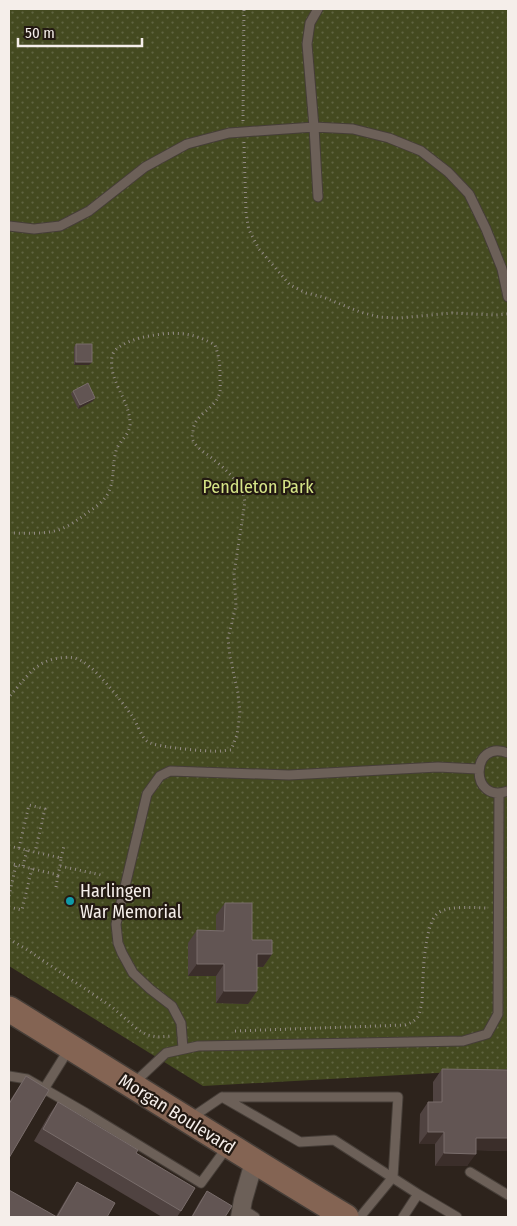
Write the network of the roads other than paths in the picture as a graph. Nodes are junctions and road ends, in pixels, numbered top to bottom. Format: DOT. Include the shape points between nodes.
graph roads {
  1 [pos="318,9"];
  2 [pos="314,127"];
  3 [pos="318,197"];
  4 [pos="9,226"];
  5 [pos="508,297"];
  6 [pos="508,753"];
  7 [pos="478,769"];
  8 [pos="504,792"];
  9 [pos="9,1009"];
  10 [pos="70,1047"];
  11 [pos="183,1049"];
  12 [pos="9,1076"];
  13 [pos="132,1084"];
  14 [pos="44,1089"];
  15 [pos="222,1097"];
  16 [pos="188,1120"];
  17 [pos="228,1146"];
  18 [pos="254,1162"];
  19 [pos="470,1172"];
  20 [pos="393,1177"];
  21 [pos="418,1194"];
  22 [pos="508,1195"];
  23 [pos="245,1214"];
  24 [pos="346,1217"];
  25 [pos="360,1217"];
  26 [pos="403,1217"];
  27 [pos="457,1217"];
  1 -- 2 [label="lane" via="310,23 306,44"];
  2 -- 3 [label="lane"];
  2 -- 4 [label="lane" via="229,133 187,144 145,167 89,211 60,226 34,230"];
  2 -- 5 [label="lane" via="353,129 389,138 421,151 448,172 469,194 482,220 502,269"];
  6 -- 7 [label="lane" via="490,753"];
  7 -- 8 [label="lane" via="481,783 486,788 492,792"];
  7 -- 11 [label="lane" via="438,767 289,775 170,771 160,776 147,794 116,924 118,943 133,973 172,1006 182,1023"];
  8 -- 11 [label="lane" via="498,1014 487,1034 463,1041 198,1046"];
  9 -- 10 [label="main road, Morgan Boulevard"];
  10 -- 13 [label="main road, Morgan Boulevard"];
  10 -- 14 [label="lane"];
  11 -- 13 [label="lane" via="166,1053"];
  12 -- 14 [label="lane" via="27,1079"];
  13 -- 16 [label="main road, Morgan Boulevard"];
  14 -- 17 [label="lane" via="201,1183"];
  15 -- 16 [label="lane"];
  15 -- 20 [label="lane" via="300,1142 334,1140"];
  15 -- 20 [label="lane" via="398,1097"];
  16 -- 17 [label="main road, Morgan Boulevard"];
  17 -- 18 [label="main road, Morgan Boulevard"];
  18 -- 23 [label="street"];
  18 -- 24 [label="main road, Morgan Boulevard"];
  19 -- 22 [label="lane"];
  20 -- 21 [label="lane"];
  20 -- 25 [label="lane"];
  21 -- 26 [label="lane"];
  21 -- 27 [label="lane"];
}
